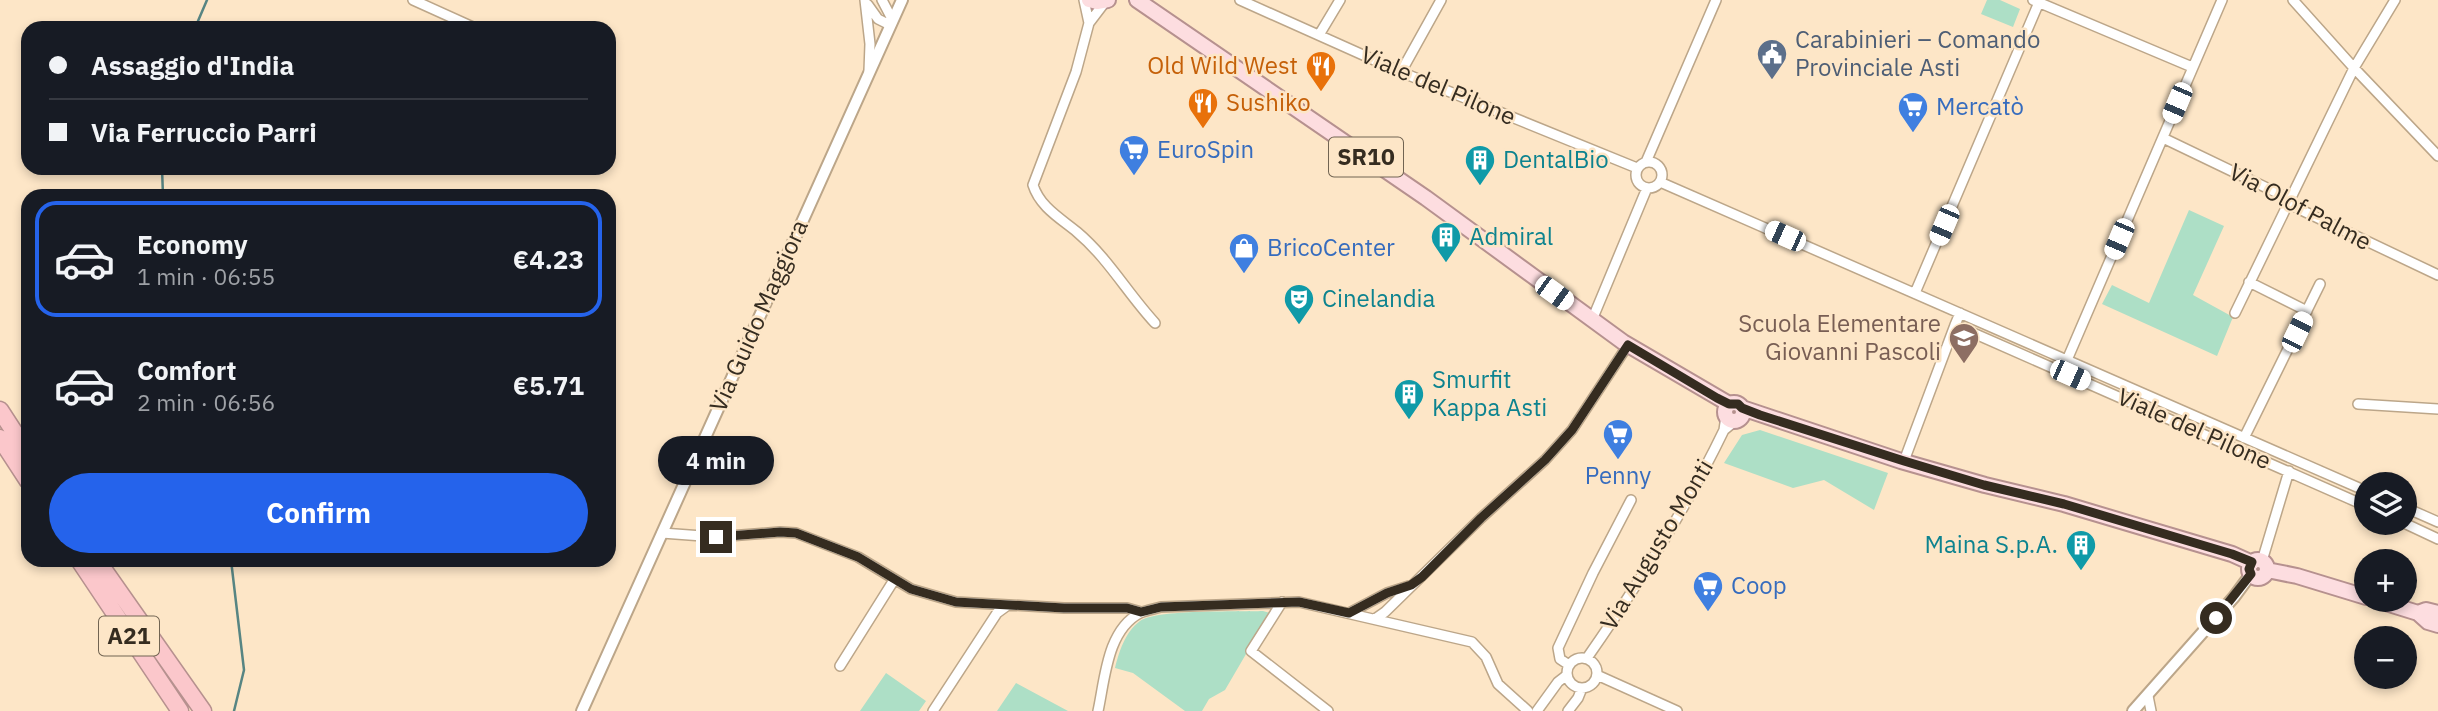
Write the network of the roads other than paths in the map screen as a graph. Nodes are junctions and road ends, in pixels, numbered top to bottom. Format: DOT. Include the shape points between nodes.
graph roads {
  1 [pos="413,0"];
  2 [pos="865,0"];
  3 [pos="883,0"];
  4 [pos="902,0"];
  5 [pos="1086,0"];
  6 [pos="1137,0"];
  7 [pos="1240,0"];
  8 [pos="1340,0"];
  9 [pos="1441,0"];
  10 [pos="1716,0"];
  11 [pos="2222,0"];
  12 [pos="2292,0"];
  13 [pos="2395,0"];
  14 [pos="1107,1"];
  15 [pos="2037,1"];
  16 [pos="460,21"];
  17 [pos="891,22"];
  18 [pos="1089,23"];
  19 [pos="1319,35"];
  20 [pos="2192,66"];
  21 [pos="2354,68"];
  22 [pos="1401,72"];
  23 [pos="869,75"];
  24 [pos="2163,138"];
  25 [pos="2438,156"];
  26 [pos="1646,162"];
  27 [pos="1637,168"];
  28 [pos="1660,182"];
  29 [pos="1647,188"];
  30 [pos="2290,199"];
  31 [pos="2438,275"];
  32 [pos="2249,282"];
  33 [pos="2320,284"];
  34 [pos="1915,293"];
  35 [pos="2307,311"];
  36 [pos="1960,313"];
  37 [pos="2235,313"];
  38 [pos="1592,320"];
  39 [pos="1154,323"];
  40 [pos="1955,326"];
  41 [pos="1628,345"];
  42 [pos="2067,360"];
  43 [pos="2358,404"];
  44 [pos="2438,409"];
  45 [pos="0,410"];
  46 [pos="1730,413"];
  47 [pos="0,438"];
  48 [pos="2244,438"];
  49 [pos="21,442"];
  50 [pos="1904,461"];
  51 [pos="21,470"];
  52 [pos="2289,471"];
  53 [pos="2354,486"];
  54 [pos="1631,500"];
  55 [pos="2354,501"];
  56 [pos="2417,513"];
  57 [pos="2438,522"];
  58 [pos="2417,529"];
  59 [pos="662,533"];
  60 [pos="2438,539"];
  61 [pos="84,567"];
  62 [pos="102,567"];
  63 [pos="2258,567"];
  64 [pos="894,580"];
  65 [pos="1411,585"];
  66 [pos="2354,593"];
  67 [pos="1282,602"];
  68 [pos="1008,605"];
  69 [pos="1141,612"];
  70 [pos="2415,612"];
  71 [pos="1349,613"];
  72 [pos="2418,613"];
  73 [pos="2438,613"];
  74 [pos="1375,619"];
  75 [pos="2438,625"];
  76 [pos="1587,658"];
  77 [pos="840,666"];
  78 [pos="1568,670"];
  79 [pos="1597,675"];
  80 [pos="1582,688"];
  81 [pos="2148,696"];
  82 [pos="200,707"];
  83 [pos="180,711"];
  84 [pos="582,711"];
  85 [pos="933,711"];
  86 [pos="1098,711"];
  87 [pos="1328,711"];
  88 [pos="1528,711"];
  89 [pos="1537,711"];
  90 [pos="1568,711"];
  91 [pos="1677,711"];
  92 [pos="2133,711"];
  93 [pos="2151,711"];
  1 -- 16 [label="street"];
  2 -- 17 [label="street, Via Guido Maggiora" via="878,19"];
  2 -- 23 [label="street, Via Guido Maggiora"];
  3 -- 17 [label="street"];
  4 -- 17 [label="street, Via Guido Maggiora"];
  5 -- 14 [label="main road"];
  5 -- 18 [label="street"];
  6 -- 38 [label="main road, SR10" via="1426,198"];
  7 -- 19 [label="street, Viale del Pilone"];
  8 -- 19 [label="street"];
  9 -- 22 [label="street"];
  10 -- 26 [label="street"];
  11 -- 20 [label="street"];
  12 -- 21 [label="street"];
  13 -- 21 [label="street"];
  14 -- 18 [label="street"];
  15 -- 20 [label="street"];
  15 -- 34 [label="street"];
  17 -- 23 [label="street, Via Guido Maggiora"];
  18 -- 39 [label="street" via="1076,72 1033,185 1044,206 1096,251"];
  19 -- 22 [label="street, Viale del Pilone"];
  20 -- 24 [label="street"];
  21 -- 25 [label="street"];
  21 -- 30 [label="street"];
  22 -- 27 [label="street, Viale del Pilone"];
  23 -- 59 [label="street, Via Guido Maggiora"];
  24 -- 30 [label="street, Via Olof Palme"];
  24 -- 42 [label="street"];
  26 -- 27 [label="street"];
  26 -- 28 [label="street" via="1658,166"];
  27 -- 29 [label="street" via="1637,180"];
  28 -- 29 [label="street"];
  28 -- 34 [label="street, Viale del Pilone"];
  29 -- 38 [label="street"];
  30 -- 31 [label="street, Via Olof Palme" via="2297,208"];
  30 -- 32 [label="street"];
  32 -- 35 [label="street"];
  32 -- 37 [label="street"];
  33 -- 35 [label="street"];
  34 -- 36 [label="street, Viale del Pilone"];
  35 -- 48 [label="street"];
  36 -- 40 [label="street"];
  36 -- 42 [label="street, Viale del Pilone"];
  38 -- 41 [label="main road, SR10"];
  40 -- 50 [label="street"];
  40 -- 52 [label="street, Viale del Pilone"];
  41 -- 46 [label="main road, SR10"];
  41 -- 65 [label="street" via="1572,430 1545,460"];
  42 -- 48 [label="street, Viale del Pilone"];
  43 -- 44 [label="street"];
  45 -- 49 [label="highway"];
  46 -- 50 [label="main road" via="1760,415"];
  46 -- 76 [label="street, Via Augusto Monti" via="1668,536"];
  47 -- 51 [label="highway"];
  48 -- 53 [label="street, Viale del Pilone"];
  50 -- 63 [label="main road" via="2232,554"];
  52 -- 55 [label="street, Viale del Pilone"];
  52 -- 63 [label="street"];
  54 -- 78 [label="street, Via Augusto Monti" via="1558,648 1559,659"];
  56 -- 57 [label="street"];
  58 -- 60 [label="street"];
  59 -- 64 [label="street" via="716,537 796,533 865,560"];
  59 -- 84 [label="street, Via Guido Maggiora"];
  61 -- 83 [label="highway, A21"];
  62 -- 82 [label="highway, A21"];
  63 -- 66 [label="main road"];
  63 -- 81 [label="street"];
  64 -- 68 [label="street" via="956,602"];
  64 -- 77 [label="street"];
  65 -- 71 [label="street"];
  65 -- 74 [label="street"];
  67 -- 69 [label="street" via="1161,607"];
  67 -- 71 [label="street"];
  67 -- 87 [label="street" via="1251,651"];
  68 -- 69 [label="street"];
  68 -- 85 [label="street" via="997,613"];
  69 -- 86 [label="street" via="1122,628 1113,644"];
  70 -- 72 [label="main road"];
  71 -- 74 [label="street"];
  72 -- 73 [label="main road"];
  72 -- 75 [label="main road"];
  74 -- 88 [label="street" via="1472,642 1486,657 1498,684"];
  76 -- 78 [label="street, Via Augusto Monti" via="1575,659"];
  76 -- 79 [label="street, Via Augusto Monti"];
  78 -- 80 [label="street" via="1572,684"];
  78 -- 89 [label="street, Via Augusto Monti"];
  79 -- 80 [label="street"];
  79 -- 91 [label="street"];
  80 -- 90 [label="street"];
  81 -- 92 [label="street"];
  81 -- 93 [label="street"];
}
